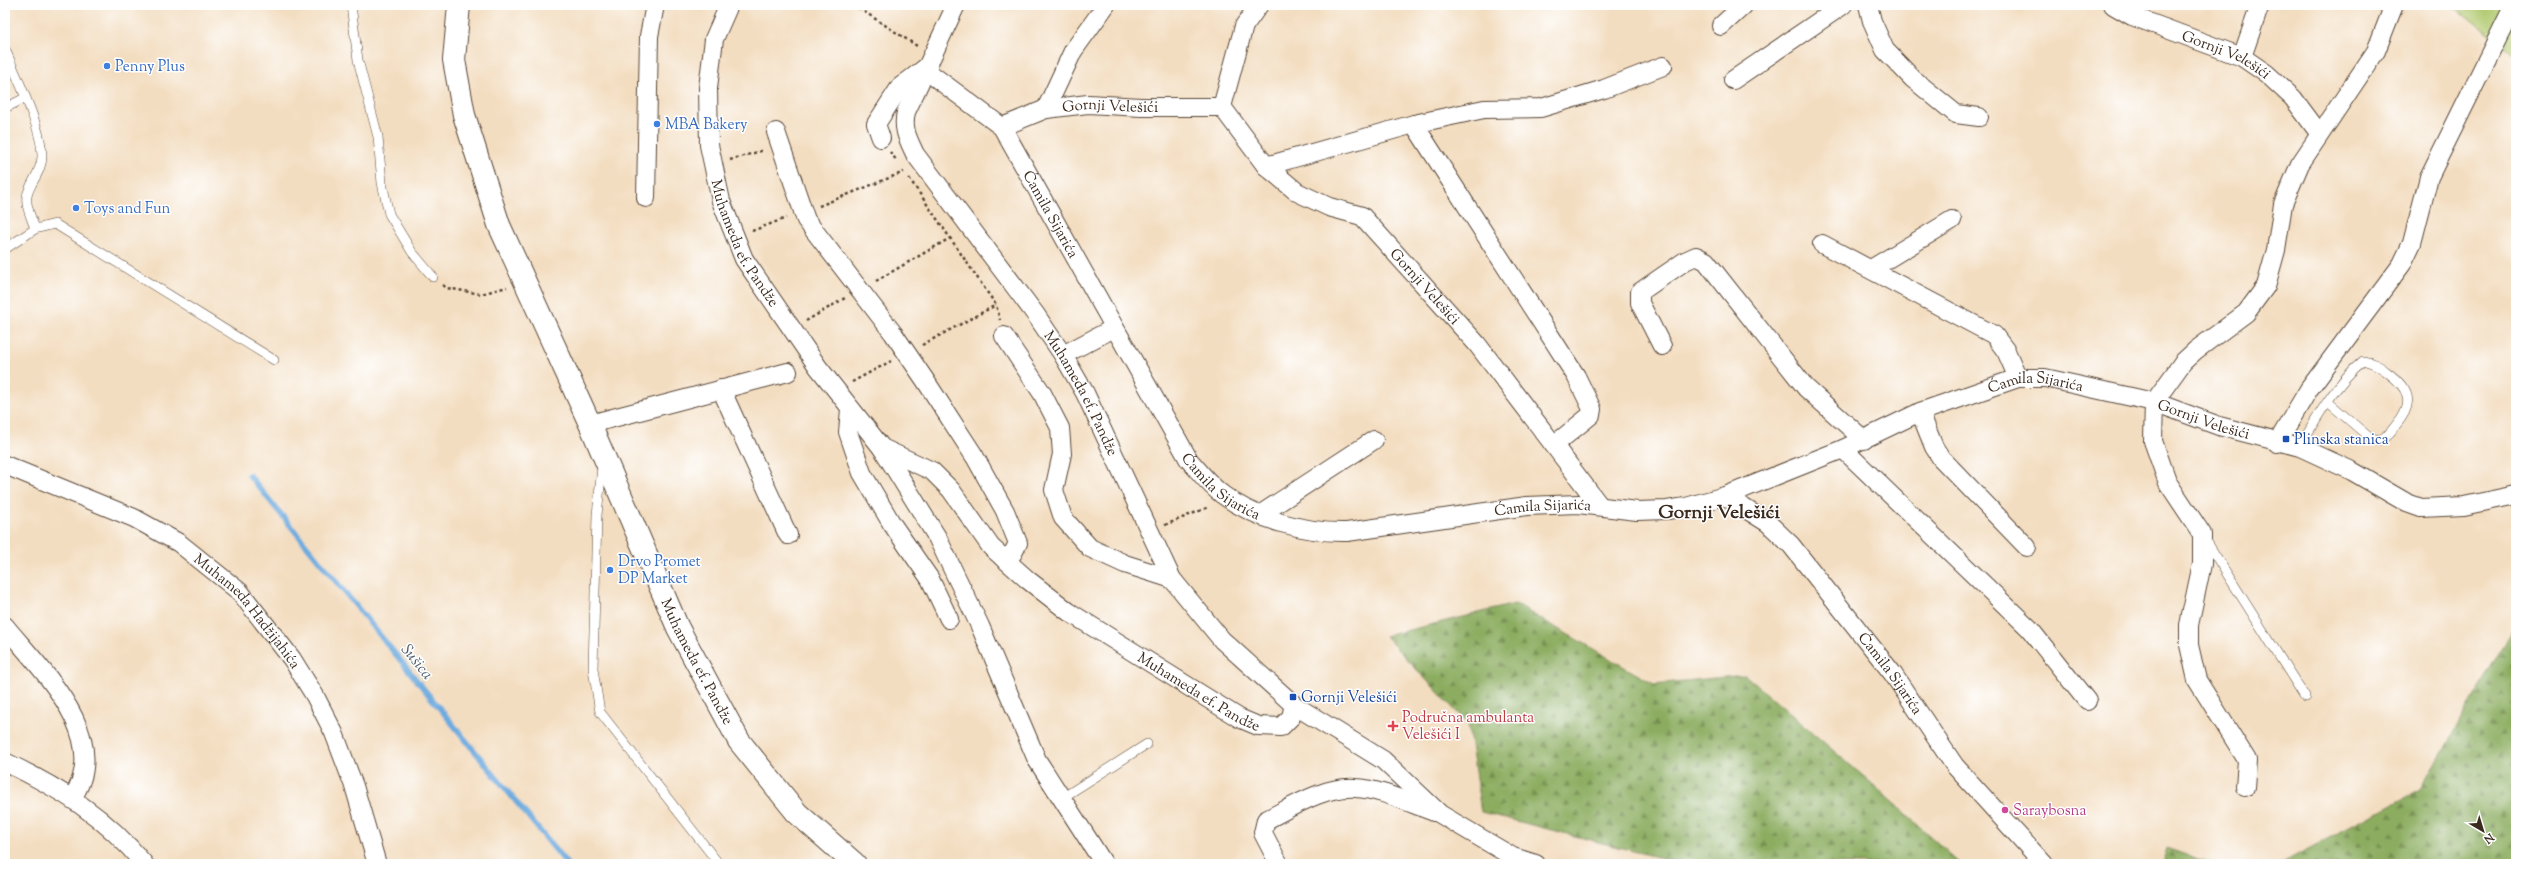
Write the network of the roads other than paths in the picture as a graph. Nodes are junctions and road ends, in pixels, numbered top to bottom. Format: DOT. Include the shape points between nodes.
graph roads {
  1 [pos="351,5"];
  2 [pos="459,5"];
  3 [pos="655,5"];
  4 [pos="729,5"];
  5 [pos="956,5"];
  6 [pos="1106,5"];
  7 [pos="1259,5"];
  8 [pos="1744,5"];
  9 [pos="1843,5"];
  10 [pos="1868,5"];
  11 [pos="2113,5"];
  12 [pos="2260,5"];
  13 [pos="2394,5"];
  14 [pos="2514,5"];
  15 [pos="1722,26"];
  16 [pos="5,49"];
  17 [pos="2242,57"];
  18 [pos="7,60"];
  19 [pos="928,62"];
  20 [pos="1663,66"];
  21 [pos="1733,80"];
  22 [pos="25,98"];
  23 [pos="1222,107"];
  24 [pos="5,108"];
  25 [pos="1046,109"];
  26 [pos="1979,117"];
  27 [pos="1414,124"];
  28 [pos="1002,127"];
  29 [pos="2319,133"];
  30 [pos="881,138"];
  31 [pos="778,139"];
  32 [pos="1266,166"];
  33 [pos="646,198"];
  34 [pos="1952,220"];
  35 [pos="35,229"];
  36 [pos="1822,244"];
  37 [pos="5,249"];
  38 [pos="1871,269"];
  39 [pos="433,277"];
  40 [pos="1114,328"];
  41 [pos="1004,336"];
  42 [pos="1662,346"];
  43 [pos="1063,355"];
  44 [pos="274,360"];
  45 [pos="788,372"];
  46 [pos="2018,378"];
  47 [pos="721,389"];
  48 [pos="2154,402"];
  49 [pos="2328,402"];
  50 [pos="850,409"];
  51 [pos="1920,412"];
  52 [pos="590,424"];
  53 [pos="1374,440"];
  54 [pos="1864,440"];
  55 [pos="2277,443"];
  56 [pos="1554,445"];
  57 [pos="2300,447"];
  58 [pos="882,448"];
  59 [pos="1844,449"];
  60 [pos="603,456"];
  61 [pos="5,465"];
  62 [pos="1725,496"];
  63 [pos="2516,496"];
  64 [pos="1600,506"];
  65 [pos="1261,514"];
  66 [pos="2202,534"];
  67 [pos="788,535"];
  68 [pos="2027,548"];
  69 [pos="1004,559"];
  70 [pos="1172,579"];
  71 [pos="949,619"];
  72 [pos="5,626"];
  73 [pos="2305,697"];
  74 [pos="2087,701"];
  75 [pos="1294,705"];
  76 [pos="1147,744"];
  77 [pos="5,762"];
  78 [pos="2245,787"];
  79 [pos="72,798"];
  80 [pos="1062,798"];
  81 [pos="1440,814"];
  82 [pos="144,864"];
  83 [pos="377,864"];
  84 [pos="718,864"];
  85 [pos="855,864"];
  86 [pos="1104,864"];
  87 [pos="1279,864"];
  88 [pos="1536,864"];
  89 [pos="2044,864"];
  1 -- 39 [label="lane" via="358,60 378,137 382,183 389,214 412,252"];
  2 -- 52 [label="street, Muhameda ef. Pandže" via="454,60 464,116 499,225"];
  3 -- 33 [label="street" via="649,36"];
  4 -- 50 [label="street, Muhameda ef. Pandže" via="714,39 708,88 709,145 721,201 744,260"];
  5 -- 19 [label="street, Muhameda ef. Pandže"];
  6 -- 25 [label="street" via="1073,51"];
  7 -- 23 [label="street" via="1244,26"];
  8 -- 15 [label="street"];
  9 -- 21 [label="street"];
  10 -- 26 [label="street" via="1885,50 1913,79 1956,114"];
  11 -- 17 [label="street, Gornji Velešići" via="2132,16"];
  12 -- 17 [label="street"];
  13 -- 29 [label="street, Gornji Velešići" via="2376,51"];
  14 -- 55 [label="street" via="2429,177 2412,244 2402,264 2310,388"];
  16 -- 18 [label="lane"];
  17 -- 29 [label="street, Gornji Velešići" via="2267,74 2293,98"];
  18 -- 22 [label="lane"];
  19 -- 28 [label="street, Ćamila Sijarića"];
  19 -- 30 [label="street" via="900,87 882,114 876,124"];
  19 -- 43 [label="street, Muhameda ef. Pandže" via="906,112 903,123 905,134 915,154"];
  20 -- 27 [label="street" via="1604,89 1541,108 1484,109"];
  22 -- 24 [label="lane"];
  22 -- 35 [label="lane" via="39,137 42,155 41,166 27,196"];
  23 -- 25 [label="street, Gornji Velešići" via="1088,104"];
  23 -- 32 [label="street, Gornji Velešići"];
  25 -- 28 [label="street, Gornji Velešići"];
  27 -- 32 [label="street"];
  27 -- 56 [label="street" via="1576,376 1592,409 1592,415"];
  28 -- 40 [label="street, Ćamila Sijarića"];
  29 -- 48 [label="street, Gornji Velešići" via="2300,164 2283,204 2271,270 2260,296 2246,313 2196,350 2173,374"];
  31 -- 69 [label="street" via="806,220 893,333 975,457 1005,511 1018,543 1013,553"];
  32 -- 56 [label="street, Gornji Velešići" via="1297,192 1329,207 1362,216 1477,344"];
  34 -- 38 [label="street"];
  35 -- 37 [label="lane"];
  35 -- 44 [label="lane" via="55,224"];
  36 -- 38 [label="street"];
  38 -- 46 [label="street" via="1994,335 2006,351"];
  40 -- 43 [label="street"];
  40 -- 65 [label="street, Ćamila Sijarića" via="1189,460 1206,479 1230,498"];
  41 -- 70 [label="street" via="1042,393 1060,428 1062,454 1054,490 1064,518 1090,548 1125,564"];
  42 -- 54 [label="street" via="1640,303 1640,292 1684,261 1696,256 1706,261 1806,388"];
  43 -- 70 [label="street, Muhameda ef. Pandže" via="1085,393"];
  45 -- 47 [label="street"];
  46 -- 48 [label="street, Ćamila Sijarića" via="2045,378"];
  46 -- 51 [label="street, Ćamila Sijarića"];
  47 -- 52 [label="street"];
  47 -- 67 [label="street"];
  48 -- 55 [label="street, Gornji Velešići" via="2219,426"];
  48 -- 66 [label="street" via="2153,441 2168,483"];
  49 -- 49 [label="lane" via="2355,367 2363,361 2372,362 2398,380 2408,398 2408,409 2386,438 2378,441 2370,438"];
  49 -- 57 [label="lane"];
  50 -- 58 [label="street, Muhameda ef. Pandže"];
  50 -- 71 [label="street" via="848,432 862,473 892,524 930,579"];
  51 -- 54 [label="street, Ćamila Sijarića"];
  51 -- 68 [label="street" via="1941,458"];
  52 -- 60 [label="street, Muhameda ef. Pandže"];
  53 -- 65 [label="street"];
  54 -- 59 [label="street, Ćamila Sijarića"];
  55 -- 57 [label="street, Gornji Velešići"];
  56 -- 64 [label="street, Gornji Velešići"];
  57 -- 63 [label="street, Gornji Velešići" via="2421,508 2464,506"];
  58 -- 69 [label="street, Muhameda ef. Pandže" via="932,471 951,490 990,547"];
  58 -- 80 [label="street, Muhameda ef. Pandže" via="937,537 980,626 1037,760"];
  59 -- 62 [label="street, Ćamila Sijarića"];
  59 -- 74 [label="street" via="2029,628"];
  60 -- 84 [label="lane" via="597,515 593,669 600,712"];
  60 -- 85 [label="street, Muhameda ef. Pandže" via="678,628 739,741 797,813"];
  61 -- 83 [label="street, Muhameda Hadžijahića" via="134,518 179,543 240,592 292,658 334,733 354,786"];
  62 -- 64 [label="street, Ćamila Sijarića" via="1667,510 1638,511"];
  62 -- 89 [label="street, Ćamila Sijarića" via="1768,523 1791,545 1893,674 1955,766"];
  64 -- 65 [label="street, Ćamila Sijarića" via="1527,506 1325,533 1303,529"];
  66 -- 73 [label="lane"];
  66 -- 78 [label="street" via="2202,564 2189,625 2189,645 2197,680 2247,760"];
  69 -- 75 [label="street, Muhameda ef. Pandže" via="1069,612 1239,718 1258,726 1281,727 1291,717"];
  70 -- 75 [label="street, Muhameda ef. Pandže" via="1222,640"];
  72 -- 79 [label="street" via="62,696 77,721 84,768 79,788"];
  75 -- 81 [label="street, Muhameda ef. Pandže" via="1383,760"];
  76 -- 80 [label="lane"];
  77 -- 79 [label="street" via="45,781"];
  79 -- 82 [label="street" via="95,814 129,845"];
  80 -- 86 [label="street, Muhameda ef. Pandže"];
  81 -- 87 [label="street" via="1388,795 1354,788 1330,792 1266,820 1263,833"];
  81 -- 88 [label="street, Muhameda ef. Pandže" via="1513,857"];
}
